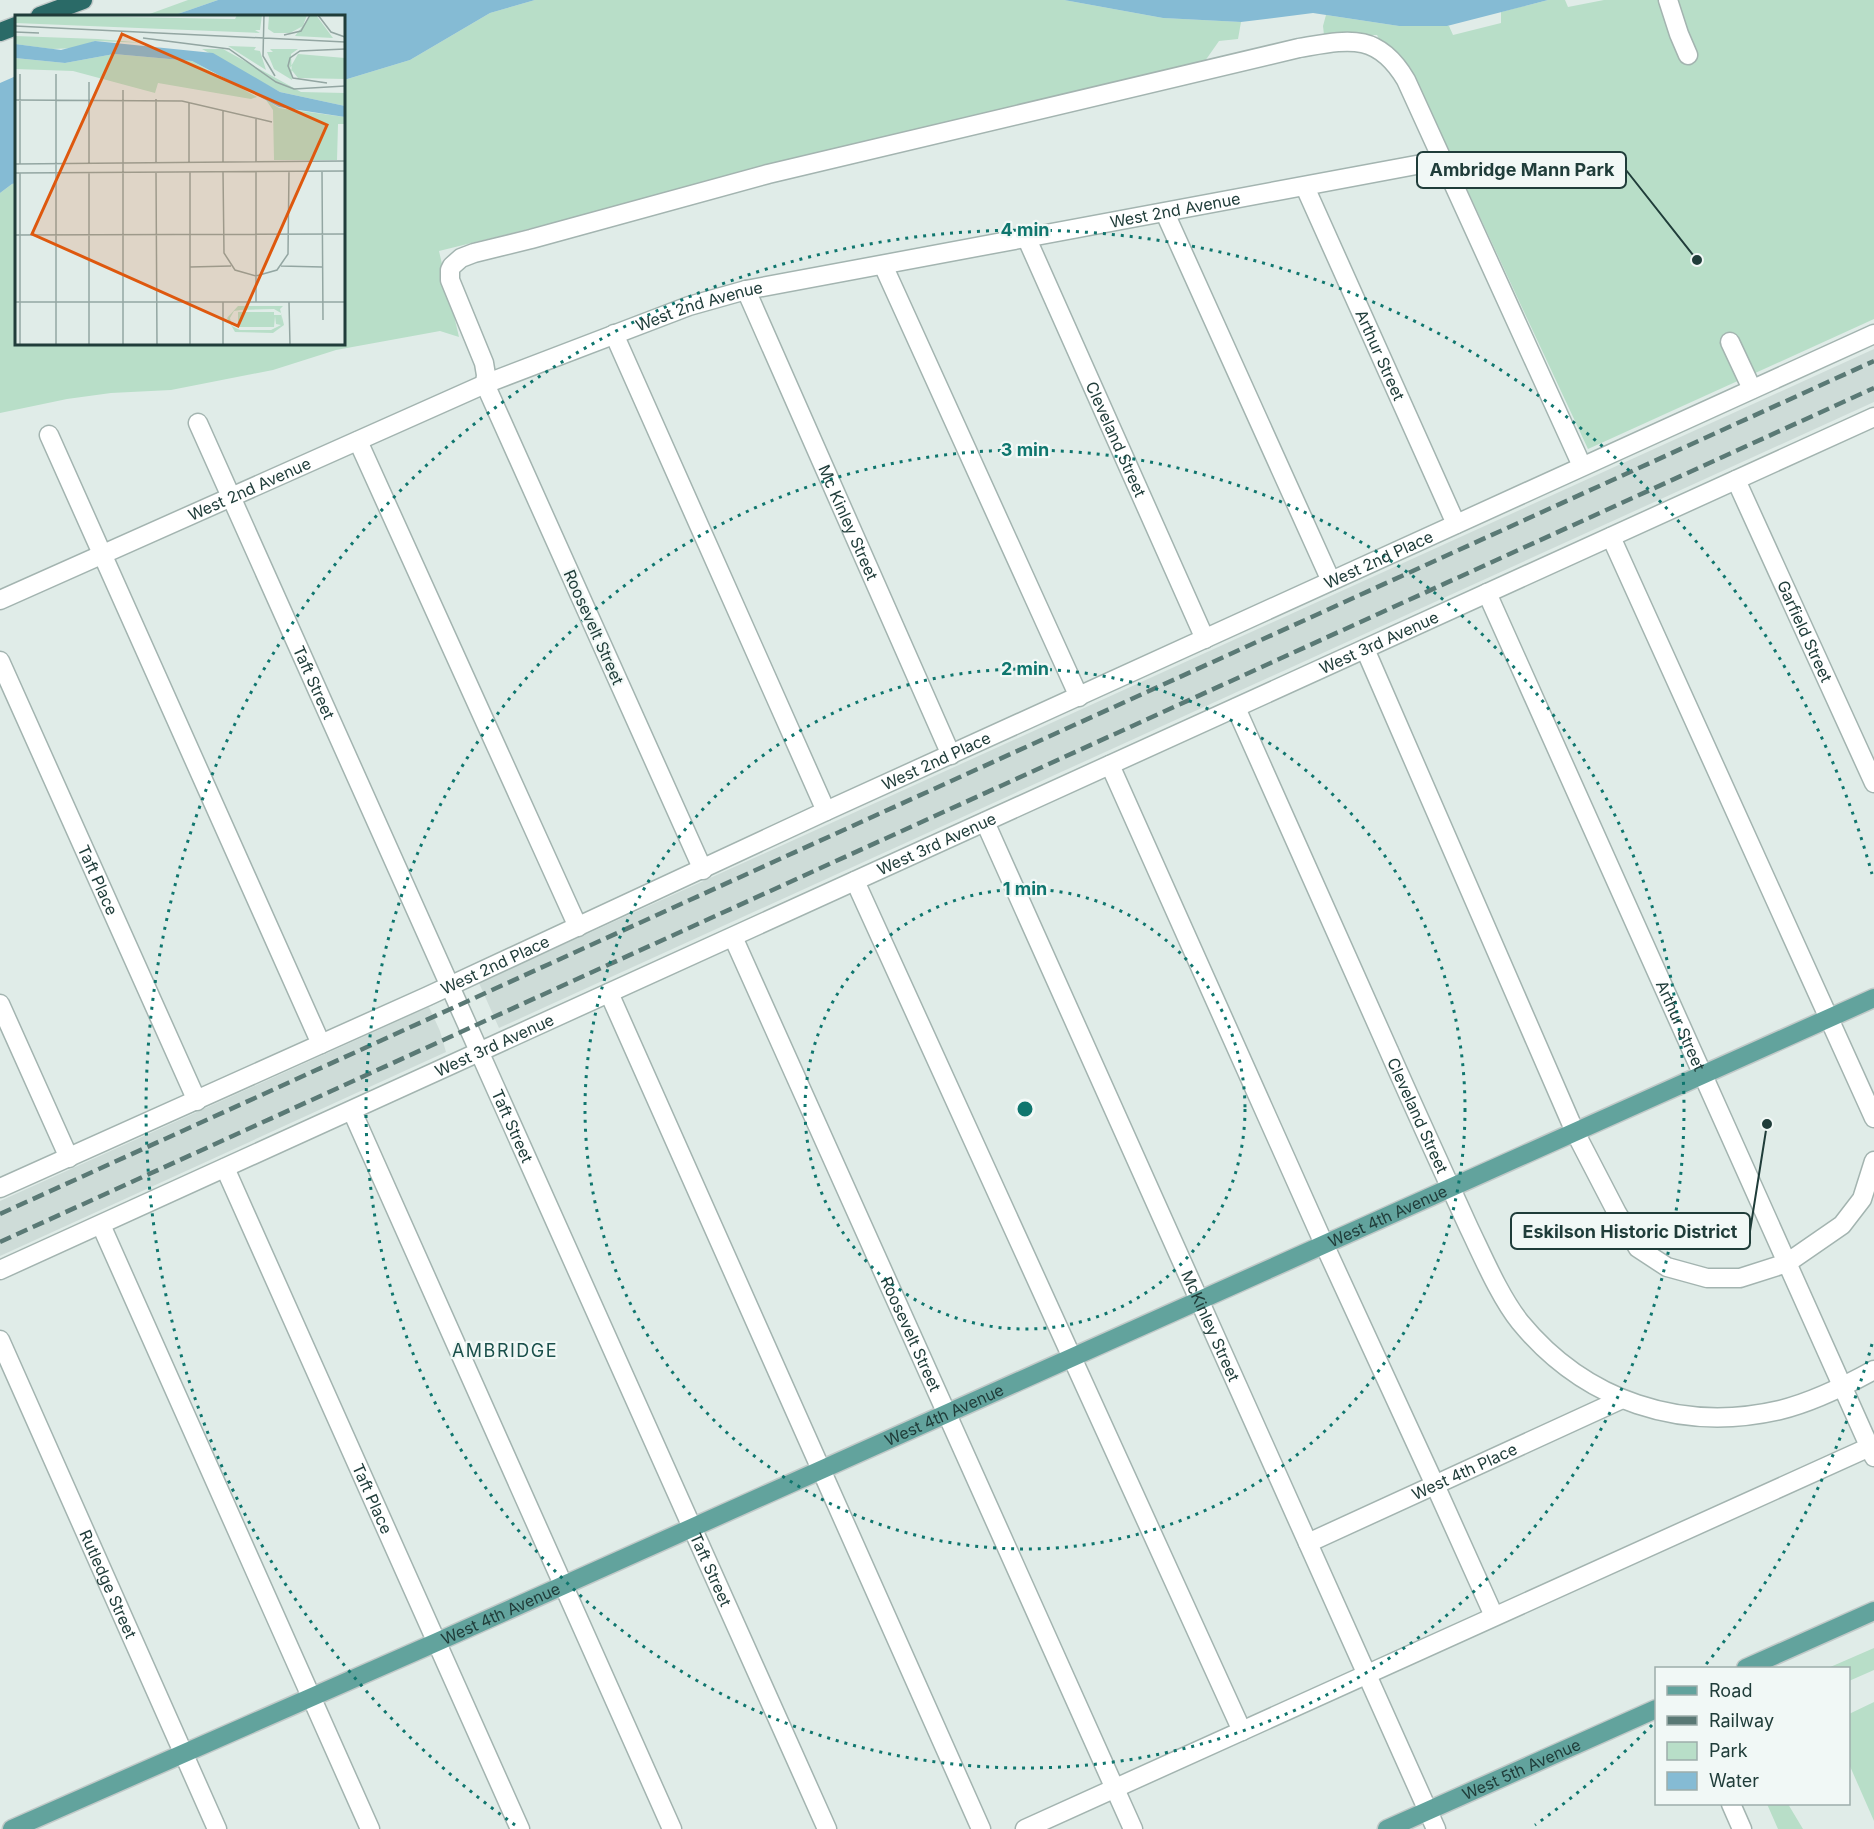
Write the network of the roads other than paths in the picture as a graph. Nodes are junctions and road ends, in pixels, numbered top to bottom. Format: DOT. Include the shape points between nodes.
graph roads {
  1 [pos="82,0"];
  2 [pos="1668,0"];
  3 [pos="43,15"];
  4 [pos="15,26"];
  5 [pos="0,32"];
  6 [pos="1688,55"];
  7 [pos="1443,160"];
  8 [pos="1305,187"];
  9 [pos="1165,213"];
  10 [pos="1027,239"];
  11 [pos="883,265"];
  12 [pos="746,290"];
  13 [pos="614,334"];
  14 [pos="1874,334"];
  15 [pos="1730,342"];
  16 [pos="485,384"];
  17 [pos="1752,389"];
  18 [pos="1872,422"];
  19 [pos="198,423"];
  20 [pos="49,435"];
  21 [pos="358,441"];
  22 [pos="1582,466"];
  23 [pos="1736,480"];
  24 [pos="232,498"];
  25 [pos="1456,524"];
  26 [pos="1611,537"];
  27 [pos="102,555"];
  28 [pos="1331,581"];
  29 [pos="1487,593"];
  30 [pos="0,600"];
  31 [pos="1205,639"];
  32 [pos="1365,649"];
  33 [pos="0,661"];
  34 [pos="1079,697"];
  35 [pos="1236,708"];
  36 [pos="951,754"];
  37 [pos="1110,765"];
  38 [pos="1874,783"];
  39 [pos="826,811"];
  40 [pos="985,822"];
  41 [pos="703,870"];
  42 [pos="855,881"];
  43 [pos="578,927"];
  44 [pos="733,937"];
  45 [pos="450,986"];
  46 [pos="609,993"];
  47 [pos="1874,998"];
  48 [pos="0,1004"];
  49 [pos="1830,1018"];
  50 [pos="321,1044"];
  51 [pos="479,1052"];
  52 [pos="1702,1075"];
  53 [pos="197,1101"];
  54 [pos="352,1111"];
  55 [pos="1874,1118"];
  56 [pos="1575,1132"];
  57 [pos="69,1158"];
  58 [pos="1874,1161"];
  59 [pos="225,1168"];
  60 [pos="0,1188"];
  61 [pos="1450,1188"];
  62 [pos="101,1225"];
  63 [pos="1324,1244"];
  64 [pos="1787,1263"];
  65 [pos="0,1270"];
  66 [pos="1199,1300"];
  67 [pos="0,1340"];
  68 [pos="1073,1357"];
  69 [pos="1874,1370"];
  70 [pos="1843,1387"];
  71 [pos="1620,1400"];
  72 [pos="946,1413"];
  73 [pos="1872,1450"];
  74 [pos="821,1470"];
  75 [pos="1435,1485"];
  76 [pos="693,1527"];
  77 [pos="1308,1544"];
  78 [pos="563,1585"];
  79 [pos="1874,1611"];
  80 [pos="1494,1616"];
  81 [pos="437,1642"];
  82 [pos="1748,1667"];
  83 [pos="1366,1674"];
  84 [pos="313,1697"];
  85 [pos="1655,1709"];
  86 [pos="1242,1731"];
  87 [pos="184,1755"];
  88 [pos="1115,1788"];
  89 [pos="1732,1805"];
  90 [pos="1428,1811"];
  91 [pos="12,1829"];
  92 [pos="217,1829"];
  93 [pos="370,1829"];
  94 [pos="520,1829"];
  95 [pos="672,1829"];
  96 [pos="827,1829"];
  97 [pos="981,1829"];
  98 [pos="1025,1829"];
  99 [pos="1133,1829"];
  100 [pos="1387,1829"];
  101 [pos="1436,1829"];
  102 [pos="1742,1829"];
  1 -- 3 [label="highway"];
  2 -- 6 [label="street"];
  4 -- 5 [label="highway"];
  7 -- 8 [label="street, West 2nd Avenue"];
  7 -- 16 [label="street, Roosevelt Street" via="1399,69 1371,45 1341,41 1309,46 1182,75 768,174 467,255 452,266 450,280 484,363"];
  7 -- 22 [label="street, Roosevelt Street"];
  8 -- 9 [label="street, West 2nd Avenue"];
  8 -- 25 [label="street, Arthur Street"];
  9 -- 10 [label="street, West 2nd Avenue"];
  9 -- 28 [label="street"];
  10 -- 11 [label="street, West 2nd Avenue"];
  10 -- 31 [label="street, Cleveland Street"];
  11 -- 12 [label="street, West 2nd Avenue"];
  11 -- 34 [label="street"];
  12 -- 13 [label="street, West 2nd Avenue" via="688,306"];
  12 -- 36 [label="street, Mc Kinley Street"];
  13 -- 16 [label="street, West 2nd Avenue"];
  13 -- 39 [label="street"];
  14 -- 17 [label="street, West 2nd Place"];
  15 -- 17 [label="street"];
  16 -- 21 [label="street, West 2nd Avenue"];
  16 -- 41 [label="street, Roosevelt Street"];
  17 -- 22 [label="street, West 2nd Place"];
  18 -- 23 [label="street, West 3rd Avenue"];
  19 -- 24 [label="street, Taft Street"];
  20 -- 27 [label="street"];
  21 -- 24 [label="street, West 2nd Avenue"];
  21 -- 43 [label="street"];
  22 -- 25 [label="street, West 2nd Place"];
  23 -- 26 [label="street, West 3rd Avenue"];
  23 -- 38 [label="street, Garfield Street"];
  24 -- 27 [label="street, West 2nd Avenue"];
  24 -- 45 [label="street, Taft Street"];
  25 -- 28 [label="street, West 2nd Place"];
  26 -- 29 [label="street, West 3rd Avenue"];
  26 -- 49 [label="street"];
  27 -- 30 [label="street, West 2nd Avenue"];
  27 -- 50 [label="street"];
  28 -- 31 [label="street, West 2nd Place"];
  29 -- 32 [label="street, West 3rd Avenue"];
  29 -- 52 [label="street, Arthur Street"];
  31 -- 34 [label="street, West 2nd Place"];
  32 -- 35 [label="street, West 3rd Avenue"];
  32 -- 56 [label="street"];
  33 -- 53 [label="street, Taft Place"];
  34 -- 36 [label="street, West 2nd Place"];
  35 -- 37 [label="street, West 3rd Avenue"];
  35 -- 61 [label="street, Cleveland Street"];
  36 -- 39 [label="street, West 2nd Place"];
  37 -- 40 [label="street, West 3rd Avenue"];
  37 -- 63 [label="street"];
  39 -- 41 [label="street, West 2nd Place"];
  40 -- 42 [label="street, West 3rd Avenue"];
  40 -- 66 [label="street, McKinley Street"];
  41 -- 43 [label="street, West 2nd Place"];
  42 -- 44 [label="street, West 3rd Avenue"];
  42 -- 68 [label="street"];
  43 -- 45 [label="street, West 2nd Place"];
  44 -- 46 [label="street, West 3rd Avenue"];
  44 -- 72 [label="street, Roosevelt Street"];
  45 -- 50 [label="street, West 2nd Place"];
  45 -- 51 [label="street, Taft Street"];
  46 -- 51 [label="street, West 3rd Avenue"];
  46 -- 74 [label="street"];
  47 -- 49 [label="main road, West 4th Avenue"];
  48 -- 57 [label="street"];
  49 -- 52 [label="main road, West 4th Avenue"];
  49 -- 55 [label="street"];
  50 -- 53 [label="street, West 2nd Place"];
  51 -- 54 [label="street, West 3rd Avenue"];
  51 -- 76 [label="street, Taft Street"];
  52 -- 56 [label="main road, West 4th Avenue"];
  52 -- 64 [label="street, Arthur Street"];
  53 -- 57 [label="street, West 2nd Place"];
  54 -- 59 [label="street, West 3rd Avenue"];
  54 -- 78 [label="street"];
  56 -- 61 [label="main road, West 4th Avenue"];
  56 -- 64 [label="street" via="1638,1248 1667,1268 1707,1278 1740,1278"];
  57 -- 60 [label="street, West 2nd Place"];
  58 -- 64 [label="street" via="1862,1199 1842,1226"];
  59 -- 62 [label="street, West 3rd Avenue"];
  59 -- 81 [label="street, Taft Place"];
  61 -- 63 [label="main road, West 4th Avenue"];
  61 -- 71 [label="street, Cleveland Street" via="1490,1272 1519,1321 1555,1357"];
  62 -- 65 [label="street, West 3rd Avenue"];
  62 -- 84 [label="street"];
  63 -- 66 [label="main road, West 4th Avenue"];
  63 -- 75 [label="street"];
  64 -- 70 [label="street, Arthur Street"];
  66 -- 68 [label="main road, West 4th Avenue"];
  66 -- 77 [label="street, McKinley Street"];
  67 -- 87 [label="street, Rutledge Street"];
  68 -- 72 [label="main road, West 4th Avenue"];
  68 -- 86 [label="street"];
  69 -- 70 [label="street"];
  70 -- 71 [label="street, Cleveland Street" via="1783,1409 1718,1418 1660,1411"];
  70 -- 73 [label="street, Arthur Street"];
  71 -- 75 [label="street, West 4th Place"];
  72 -- 74 [label="main road, West 4th Avenue"];
  72 -- 88 [label="street, Roosevelt Street"];
  73 -- 80 [label="street"];
  74 -- 76 [label="main road, West 4th Avenue"];
  74 -- 97 [label="street"];
  75 -- 77 [label="street, West 4th Place"];
  75 -- 80 [label="street"];
  76 -- 78 [label="main road, West 4th Avenue"];
  76 -- 96 [label="street, Taft Street"];
  77 -- 83 [label="street, McKinley Street"];
  78 -- 81 [label="main road, West 4th Avenue"];
  78 -- 95 [label="street"];
  79 -- 82 [label="main road"];
  80 -- 83 [label="street"];
  81 -- 84 [label="main road, West 4th Avenue"];
  81 -- 94 [label="street, Taft Place"];
  83 -- 86 [label="street"];
  83 -- 90 [label="street, McKinley Street"];
  84 -- 87 [label="main road, West 4th Avenue"];
  84 -- 93 [label="street"];
  85 -- 90 [label="main road, West 5th Avenue"];
  86 -- 88 [label="street"];
  87 -- 91 [label="main road, West 4th Avenue"];
  87 -- 92 [label="street, Rutledge Street"];
  88 -- 98 [label="street"];
  88 -- 99 [label="street, Roosevelt Street"];
  89 -- 102 [label="street"];
  90 -- 100 [label="main road, West 5th Avenue"];
  90 -- 101 [label="street, McKinley Street"];
}
